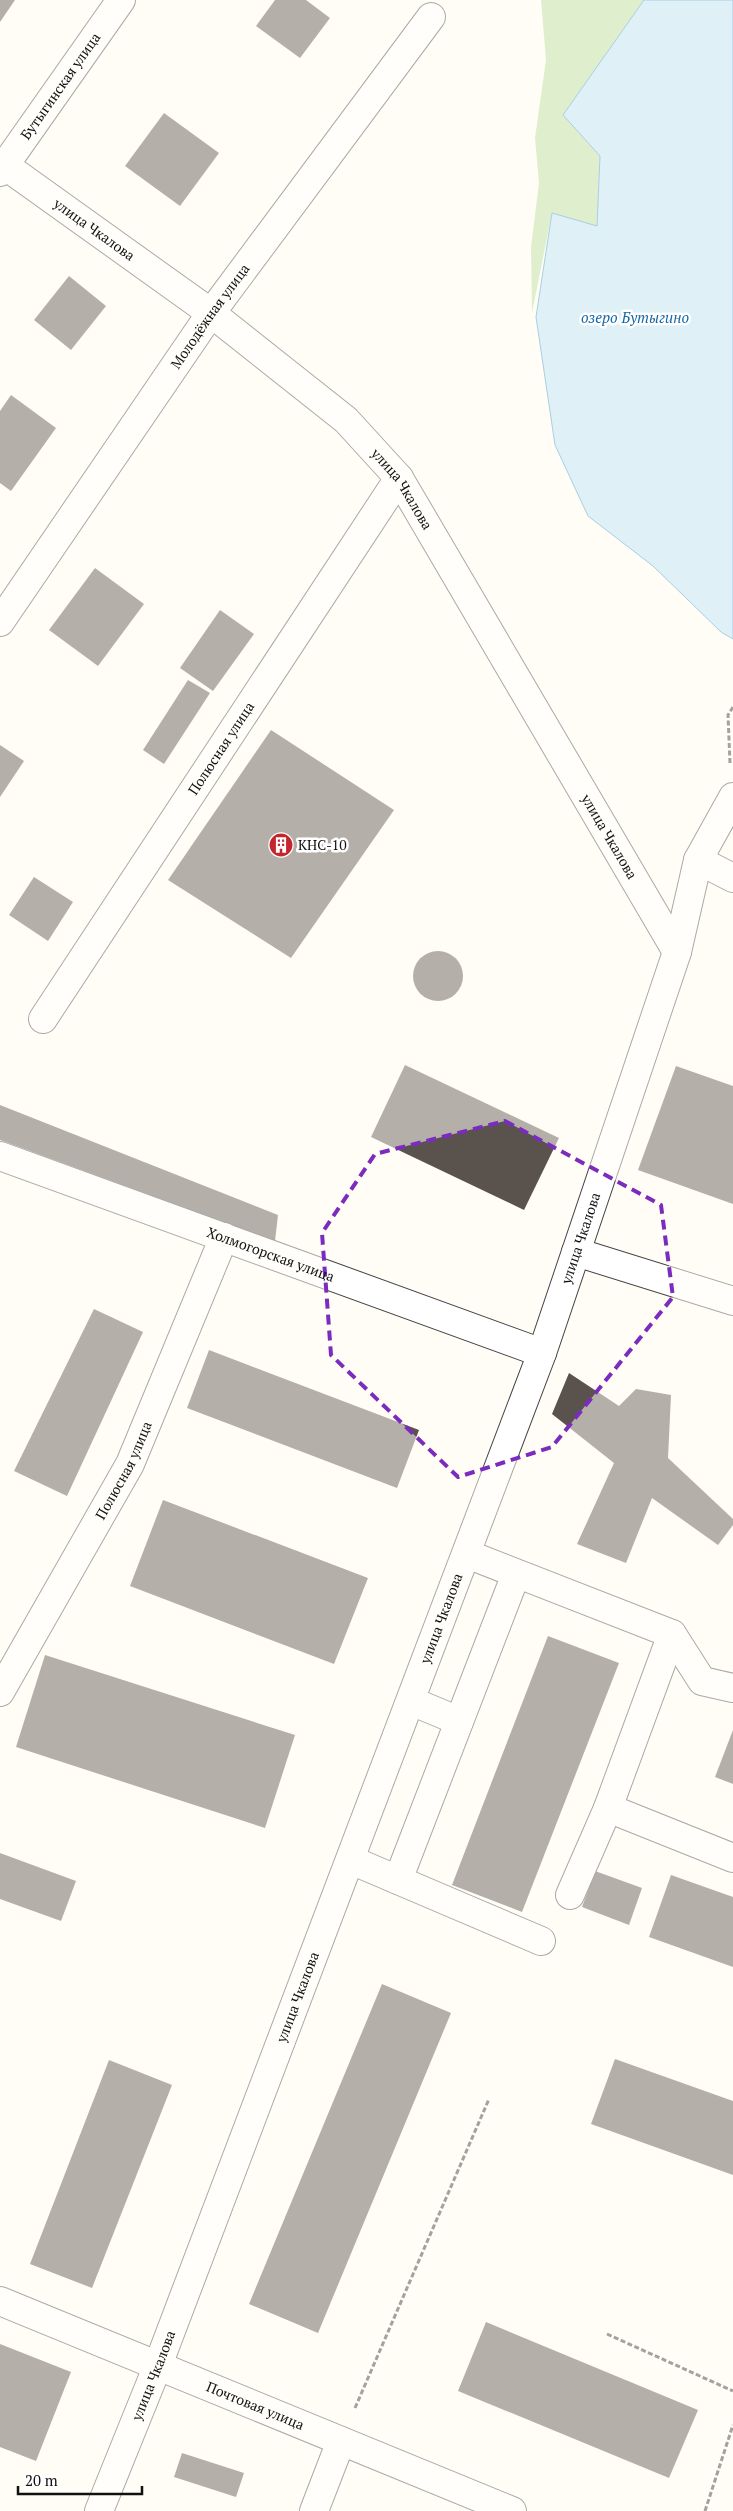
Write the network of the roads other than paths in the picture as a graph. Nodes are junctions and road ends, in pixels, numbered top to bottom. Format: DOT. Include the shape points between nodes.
graph roads {
  1 [pos="121,0"];
  2 [pos="431,17"];
  3 [pos="1,166"];
  4 [pos="211,313"];
  5 [pos="399,478"];
  6 [pos="0,622"];
  7 [pos="732,799"];
  8 [pos="698,860"];
  9 [pos="733,878"];
  10 [pos="677,952"];
  11 [pos="43,1019"];
  12 [pos="0,1156"];
  13 [pos="224,1237"];
  14 [pos="576,1252"];
  15 [pos="733,1301"];
  16 [pos="542,1353"];
  17 [pos="467,1554"];
  18 [pos="516,1574"];
  19 [pos="672,1634"];
  20 [pos="733,1688"];
  21 [pos="0,1692"];
  22 [pos="411,1701"];
  23 [pos="459,1721"];
  24 [pos="608,1808"];
  25 [pos="733,1858"];
  26 [pos="351,1860"];
  27 [pos="398,1880"];
  28 [pos="570,1895"];
  29 [pos="540,1941"];
  30 [pos="0,2301"];
  31 [pos="158,2365"];
  32 [pos="341,2440"];
  33 [pos="99,2511"];
  34 [pos="314,2511"];
  35 [pos="512,2511"];
  1 -- 3 [label="street, Бутыгинская улица"];
  2 -- 4 [label="street, Молодёжная улица"];
  3 -- 4 [label="street, улица Чкалова"];
  4 -- 5 [label="street, улица Чкалова" via="346,420"];
  4 -- 6 [label="street, Молодёжная улица"];
  5 -- 10 [label="street, улица Чкалова"];
  5 -- 11 [label="street, Полюсная улица"];
  7 -- 8 [label="street"];
  8 -- 9 [label="street"];
  8 -- 10 [label="street"];
  10 -- 14 [label="street, улица Чкалова"];
  12 -- 13 [label="street, Холмогорская улица"];
  13 -- 16 [label="street, Холмогорская улица"];
  13 -- 21 [label="street, Полюсная улица" via="130,1464"];
  14 -- 15 [label="street"];
  14 -- 16 [label="street, улица Чкалова"];
  16 -- 17 [label="street, улица Чкалова"];
  17 -- 18 [label="street"];
  17 -- 22 [label="street, улица Чкалова"];
  18 -- 19 [label="street"];
  18 -- 23 [label="street"];
  19 -- 20 [label="street" via="702,1681"];
  19 -- 24 [label="street"];
  22 -- 23 [label="street"];
  22 -- 26 [label="street, улица Чкалова"];
  23 -- 27 [label="street"];
  24 -- 25 [label="street"];
  24 -- 28 [label="street"];
  26 -- 27 [label="street"];
  26 -- 31 [label="street, улица Чкалова"];
  27 -- 29 [label="street"];
  30 -- 31 [label="street, Почтовая улица"];
  31 -- 32 [label="street, Почтовая улица"];
  31 -- 33 [label="street, улица Чкалова"];
  32 -- 34 [label="street"];
  32 -- 35 [label="street, Почтовая улица"];
}
